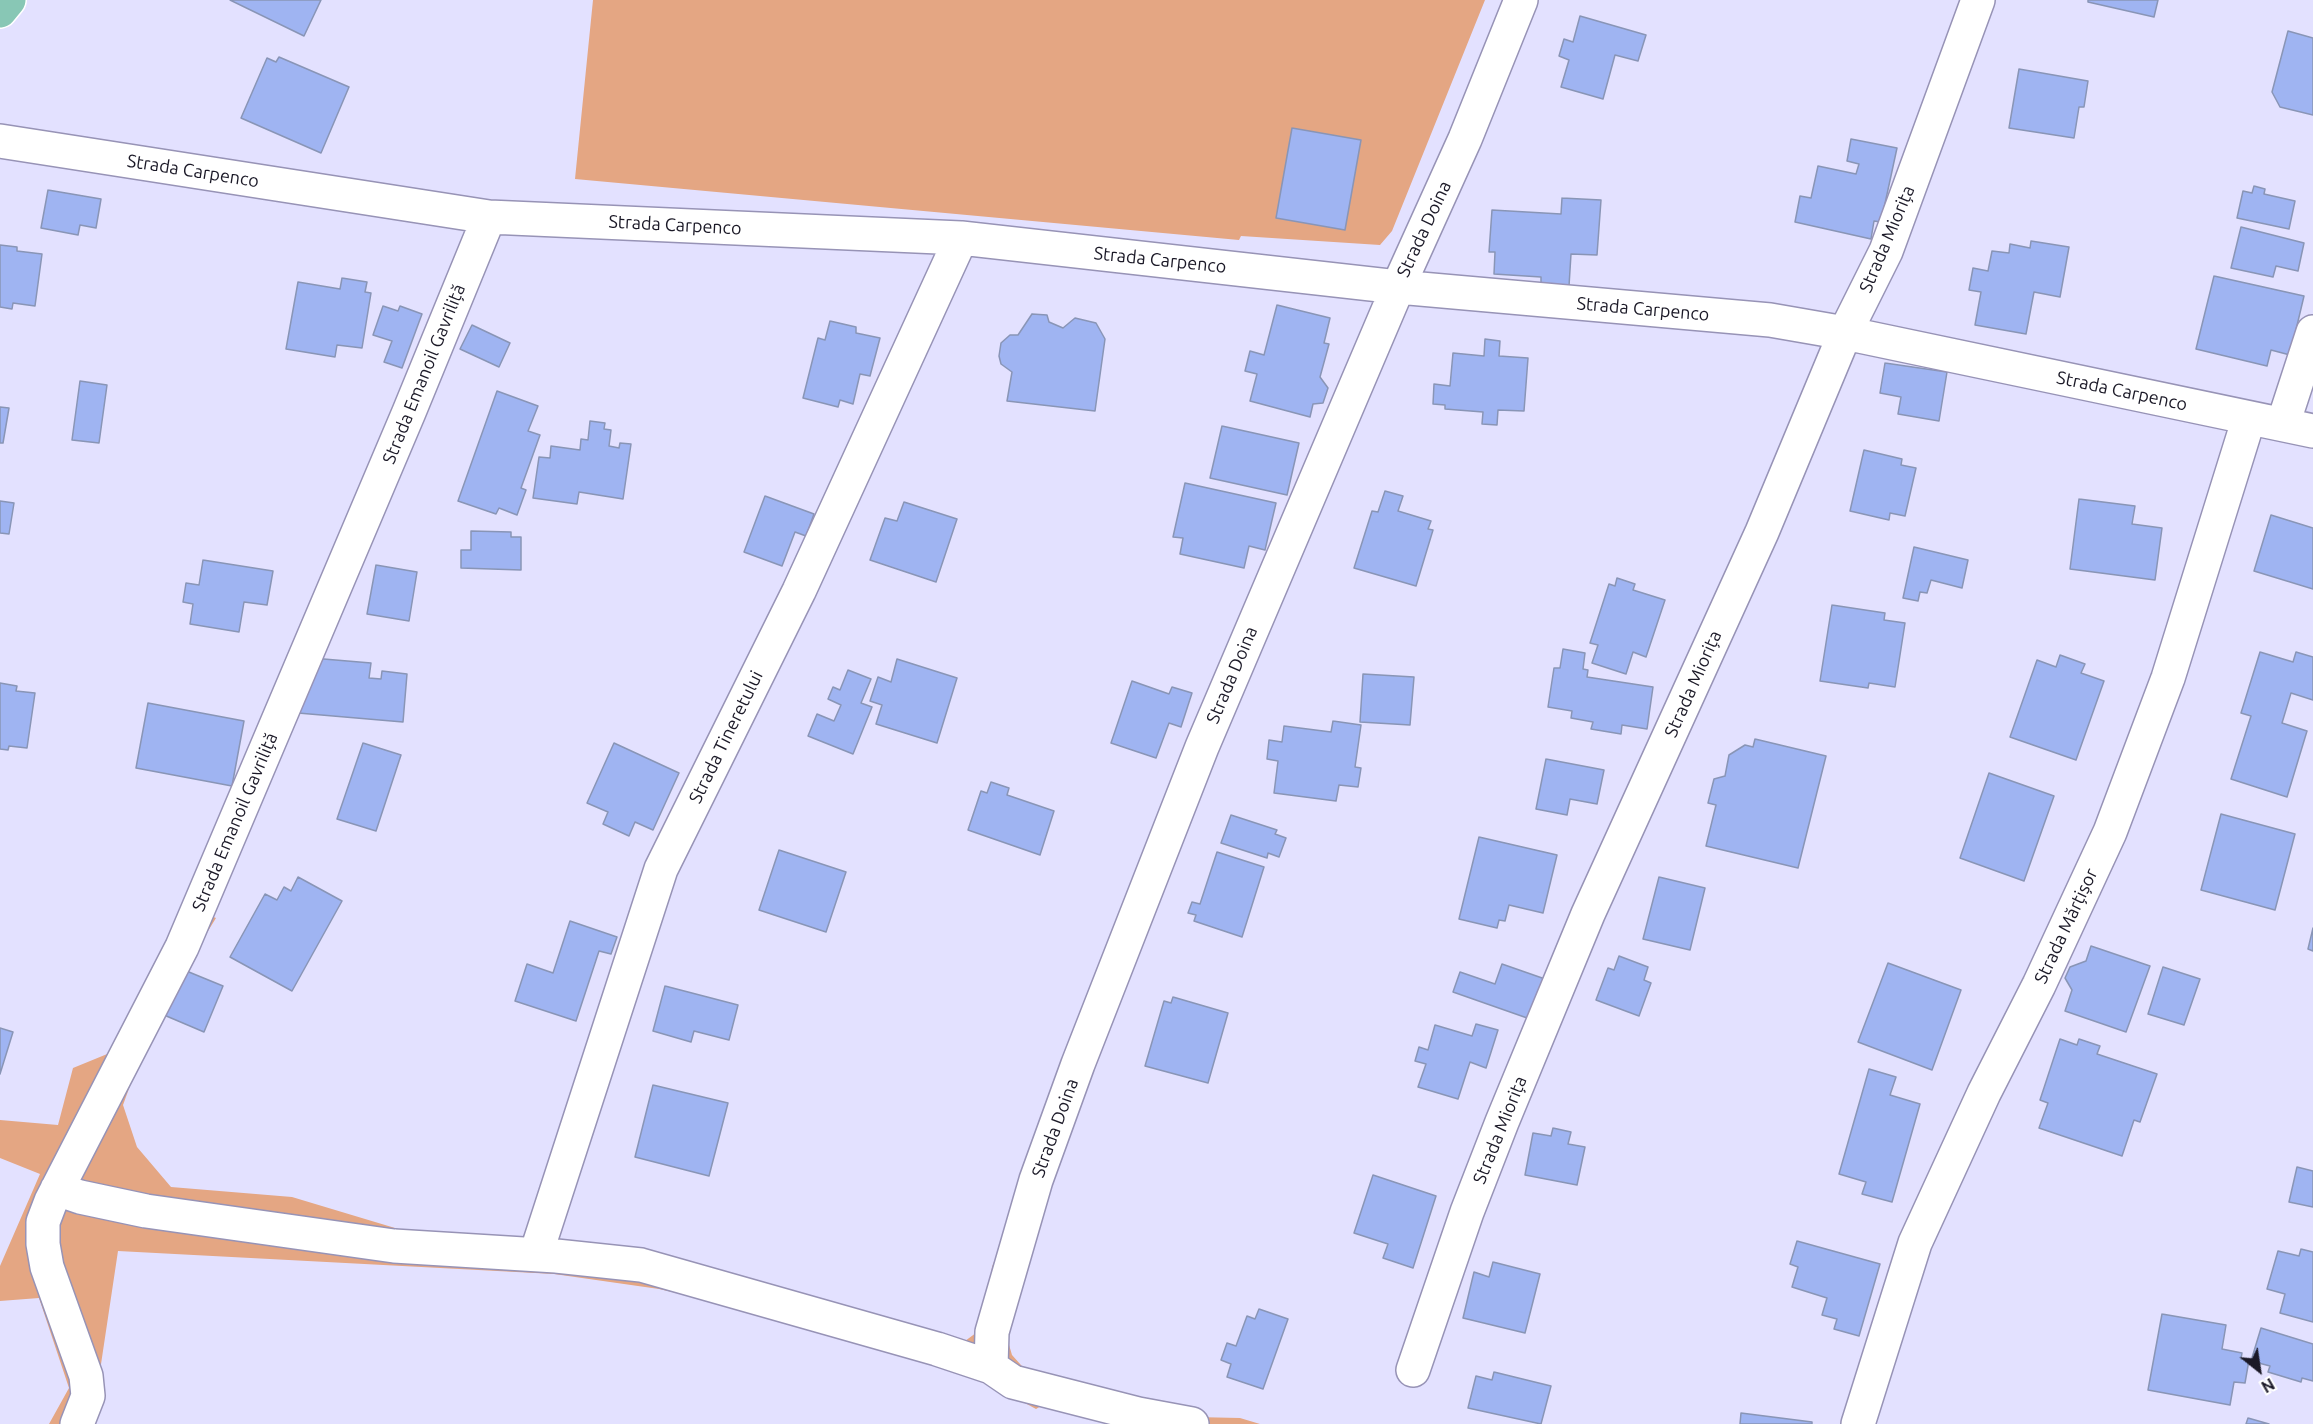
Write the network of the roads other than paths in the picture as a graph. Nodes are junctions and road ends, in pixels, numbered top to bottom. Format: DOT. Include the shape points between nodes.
graph roads {
  1 [pos="9,0"];
  2 [pos="1521,0"];
  3 [pos="1978,0"];
  4 [pos="0,11"];
  5 [pos="0,141"];
  6 [pos="489,217"];
  7 [pos="961,238"];
  8 [pos="1398,287"];
  9 [pos="2313,332"];
  10 [pos="1845,333"];
  11 [pos="2249,418"];
  12 [pos="2298,427"];
  13 [pos="57,1189"];
  14 [pos="536,1254"];
  15 [pos="991,1367"];
  16 [pos="1413,1370"];
  17 [pos="77,1424"];
  18 [pos="1192,1424"];
  19 [pos="1858,1424"];
  1 -- 4 [label="main road"];
  2 -- 8 [label="street, Strada Doina" via="1465,139"];
  3 -- 10 [label="street, Strada Miorița" via="1886,251"];
  5 -- 6 [label="street, Strada Carpenco"];
  6 -- 7 [label="street, Strada Carpenco"];
  6 -- 13 [label="street, Strada Emanoil Gavriliță" via="182,946"];
  7 -- 8 [label="street, Strada Carpenco"];
  7 -- 14 [label="street, Strada Tineretului" via="799,591 661,869"];
  8 -- 10 [label="street, Strada Carpenco" via="1770,320"];
  8 -- 15 [label="street, Strada Doina" via="1202,747 1078,1064 1036,1180 992,1332"];
  9 -- 12 [label="street"];
  10 -- 11 [label="street, Strada Carpenco"];
  10 -- 16 [label="street, Strada Miorița" via="1762,532 1588,914 1467,1212"];
  11 -- 12 [label="street, Strada Carpenco"];
  11 -- 19 [label="street, Strada Mărțișor" via="2168,678 2110,832 1915,1243"];
  13 -- 14 [label="street" via="146,1211 394,1246"];
  13 -- 17 [label="street, Strada Emanoil Gavriliță" via="43,1222 43,1244 47,1267 86,1376 88,1396"];
  14 -- 15 [label="street" via="641,1265"];
  15 -- 18 [label="street" via="1013,1382"];
}
